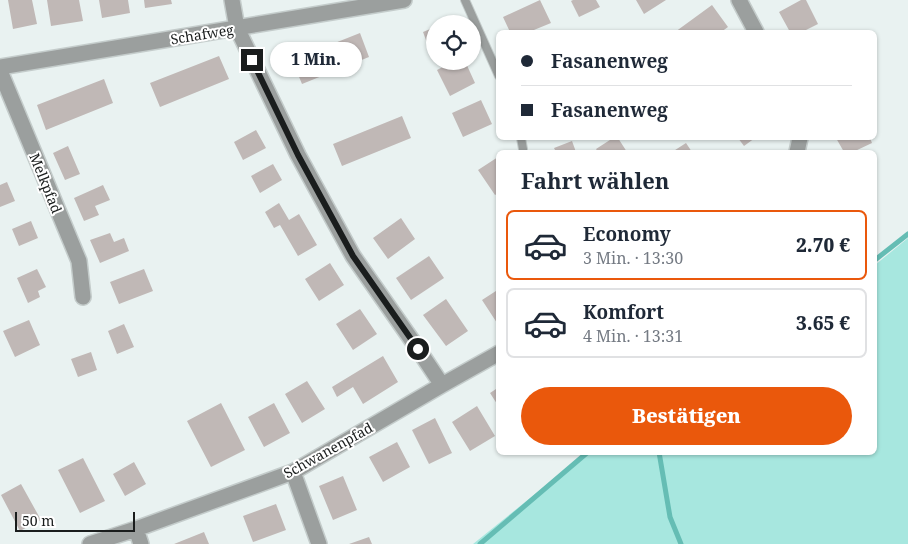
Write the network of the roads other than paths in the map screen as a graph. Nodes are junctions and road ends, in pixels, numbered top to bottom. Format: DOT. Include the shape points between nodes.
graph roads {
  1 [pos="232,0"];
  2 [pos="404,0"];
  3 [pos="465,0"];
  4 [pos="739,0"];
  5 [pos="237,28"];
  6 [pos="755,30"];
  7 [pos="0,69"];
  8 [pos="496,69"];
  9 [pos="522,140"];
  10 [pos="523,149"];
  11 [pos="83,297"];
  12 [pos="496,355"];
  13 [pos="442,385"];
  14 [pos="293,472"];
  15 [pos="136,529"];
  16 [pos="90,544"];
  17 [pos="141,544"];
  18 [pos="319,544"];
  1 -- 5 [label="street"];
  2 -- 5 [label="street, Schafweg"];
  3 -- 8 [label="lane"];
  4 -- 6 [label="street"];
  5 -- 7 [label="street, Schafweg"];
  5 -- 13 [label="street" via="298,155 353,256"];
  7 -- 11 [label="street, Melkpfad" via="79,261"];
  9 -- 10 [label="lane"];
  12 -- 13 [label="street, Schwanenpfad"];
  13 -- 14 [label="street, Schwanenpfad"];
  14 -- 15 [label="street, Schwanenpfad"];
  14 -- 18 [label="street"];
  15 -- 16 [label="street, Schwanenpfad"];
  15 -- 17 [label="street"];
}
